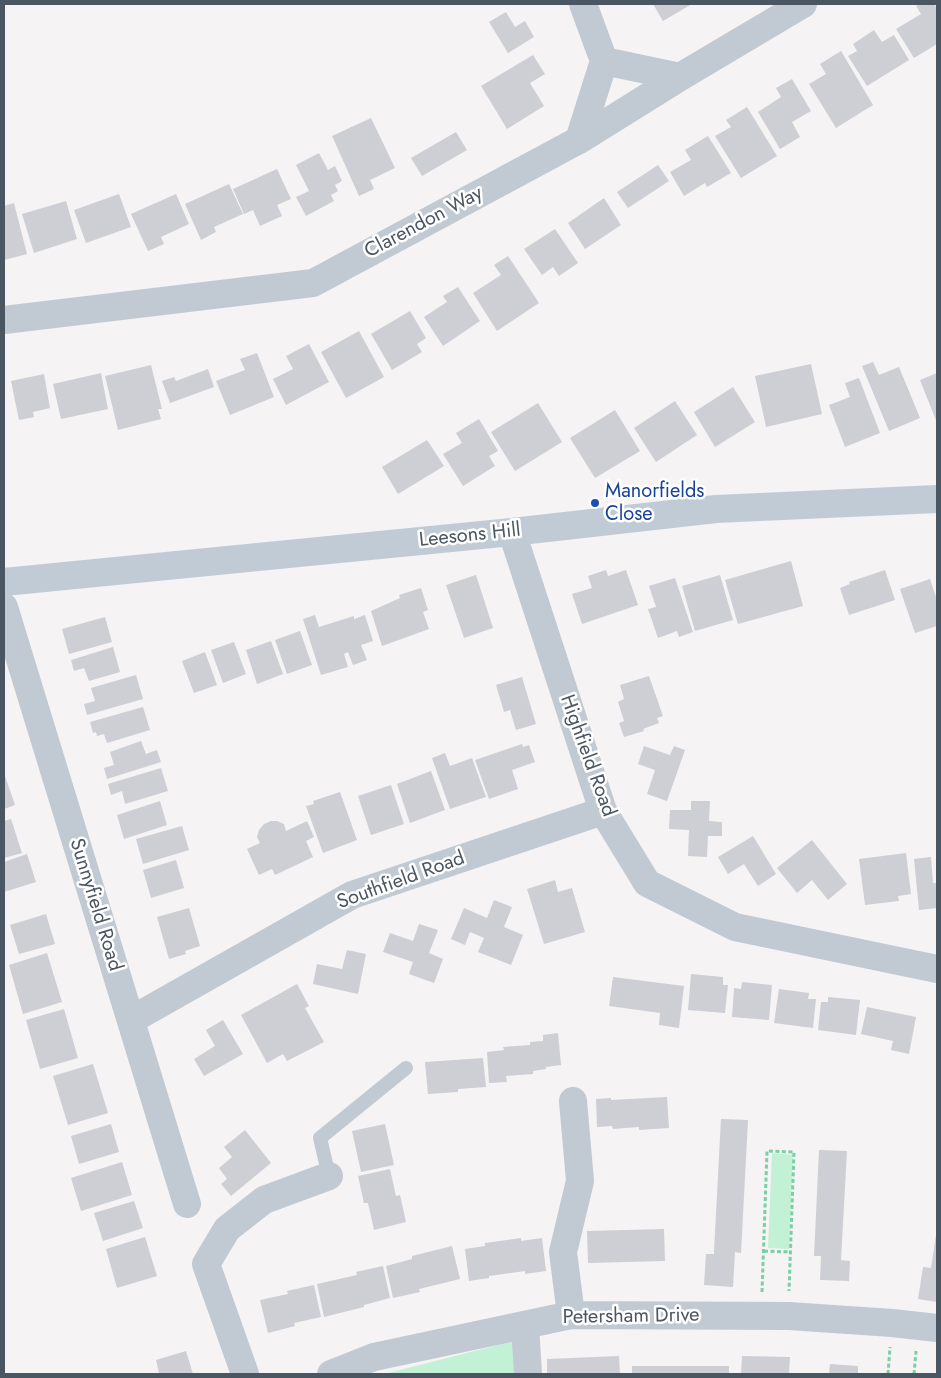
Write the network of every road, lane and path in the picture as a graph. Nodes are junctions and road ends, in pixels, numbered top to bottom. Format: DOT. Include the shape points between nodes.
graph roads {
  1 [pos="583,4"];
  2 [pos="803,4"];
  3 [pos="604,61"];
  4 [pos="680,77"];
  5 [pos="579,140"];
  6 [pos="4,320"];
  7 [pos="937,499"];
  8 [pos="512,532"];
  9 [pos="4,582"];
  10 [pos="4,607"];
  11 [pos="603,812"];
  12 [pos="937,969"];
  13 [pos="131,1020"];
  14 [pos="406,1068"];
  15 [pos="573,1100"];
  16 [pos="329,1176"];
  17 [pos="187,1204"];
  18 [pos="764,1250"];
  19 [pos="791,1252"];
  20 [pos="571,1315"];
  21 [pos="761,1316"];
  22 [pos="789,1316"];
  23 [pos="525,1325"];
  24 [pos="937,1328"];
  25 [pos="245,1374"];
  26 [pos="331,1374"];
  27 [pos="528,1374"];
  1 -- 3 [label="street"];
  2 -- 4 [label="street, Clarendon Way"];
  3 -- 4 [label="street"];
  3 -- 5 [label="street"];
  4 -- 5 [label="street, Clarendon Way"];
  5 -- 6 [label="street, Clarendon Way" via="313,283"];
  7 -- 8 [label="street, Leesons Hill" via="716,509"];
  8 -- 9 [label="street, Leesons Hill"];
  8 -- 11 [label="street, Highfield Road"];
  10 -- 13 [label="street, Sunnyfield Road"];
  11 -- 12 [label="street, Highfield Road" via="647,883 735,926"];
  11 -- 13 [label="street, Southfield Road" via="352,895"];
  13 -- 17 [label="street, Sunnyfield Road"];
  14 -- 16 [label="lane" via="320,1138"];
  15 -- 20 [label="street" via="580,1181 563,1252"];
  16 -- 25 [label="street" via="264,1200 227,1229 206,1264"];
  18 -- 19 [label="path"];
  18 -- 19 [label="path" via="767,1151 794,1152"];
  18 -- 21 [label="path"];
  19 -- 22 [label="path"];
  20 -- 21 [label="street, Petersham Drive"];
  20 -- 23 [label="street, Petersham Drive"];
  21 -- 22 [label="street, Petersham Drive"];
  22 -- 24 [label="street, Petersham Drive"];
  23 -- 26 [label="street, Petersham Drive" via="374,1357"];
  23 -- 27 [label="street"];
}
